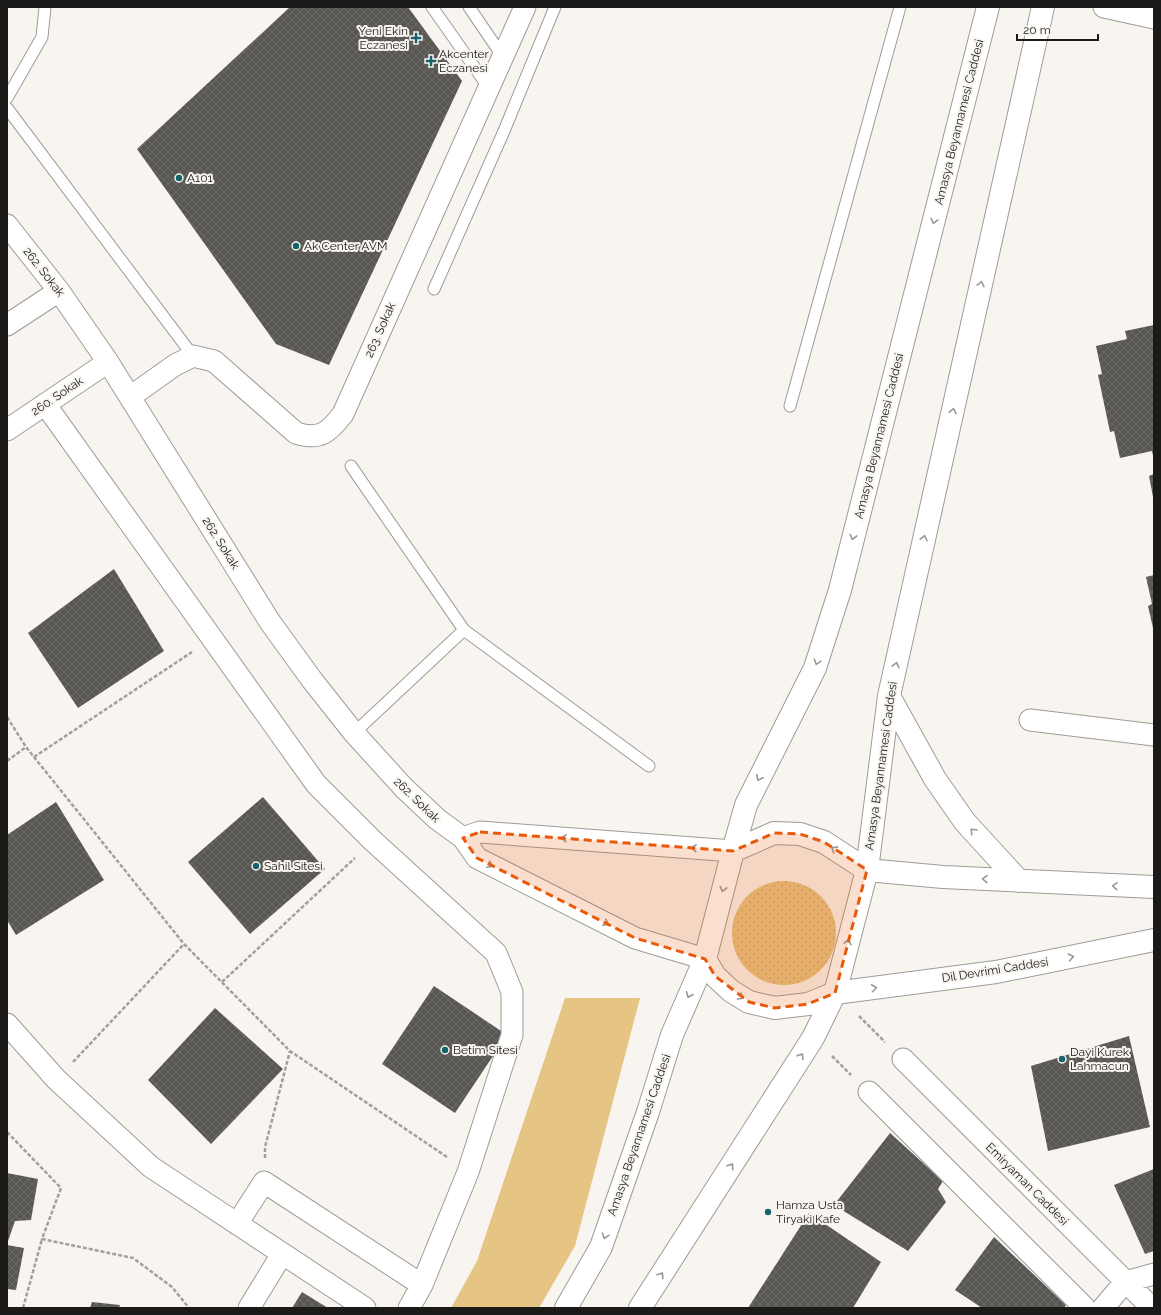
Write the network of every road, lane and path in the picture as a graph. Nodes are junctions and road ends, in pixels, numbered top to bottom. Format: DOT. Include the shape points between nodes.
graph roads {
  1 [pos="45,7"];
  2 [pos="432,7"];
  3 [pos="470,7"];
  4 [pos="525,7"];
  5 [pos="555,7"];
  6 [pos="900,7"];
  7 [pos="988,7"];
  8 [pos="1043,7"];
  9 [pos="1104,7"];
  10 [pos="1154,18"];
  11 [pos="503,57"];
  12 [pos="489,88"];
  13 [pos="7,98"];
  14 [pos="7,108"];
  15 [pos="7,225"];
  16 [pos="434,289"];
  17 [pos="60,291"];
  18 [pos="7,324"];
  19 [pos="193,356"];
  20 [pos="108,362"];
  21 [pos="130,397"];
  22 [pos="45,404"];
  23 [pos="790,406"];
  24 [pos="7,430"];
  25 [pos="351,466"];
  26 [pos="464,630"];
  27 [pos="212,639"];
  28 [pos="889,696"];
  29 [pos="7,717"];
  30 [pos="1030,720"];
  31 [pos="354,733"];
  32 [pos="1154,735"];
  33 [pos="26,747"];
  34 [pos="34,757"];
  35 [pos="7,761"];
  36 [pos="649,766"];
  37 [pos="462,838"];
  38 [pos="373,841"];
  39 [pos="732,851"];
  40 [pos="867,870"];
  41 [pos="1018,881"];
  42 [pos="1154,887"];
  43 [pos="1154,940"];
  44 [pos="184,944"];
  45 [pos="705,959"];
  46 [pos="222,982"];
  47 [pos="835,993"];
  48 [pos="7,1024"];
  49 [pos="813,1038"];
  50 [pos="290,1051"];
  51 [pos="903,1059"];
  52 [pos="56,1079"];
  53 [pos="869,1092"];
  54 [pos="7,1132"];
  55 [pos="468,1172"];
  56 [pos="264,1182"];
  57 [pos="237,1224"];
  58 [pos="42,1239"];
  59 [pos="282,1254"];
  60 [pos="1154,1274"];
  61 [pos="1126,1282"];
  62 [pos="422,1285"];
  63 [pos="23,1308"];
  64 [pos="189,1308"];
  65 [pos="249,1308"];
  66 [pos="365,1308"];
  67 [pos="409,1308"];
  68 [pos="566,1308"];
  69 [pos="640,1308"];
  70 [pos="1085,1308"];
  71 [pos="1103,1308"];
  72 [pos="1152,1308"];
  1 -- 13 [label="lane" via="42,37"];
  2 -- 12 [label="lane"];
  3 -- 11 [label="lane"];
  4 -- 11 [label="street, 263. Sokak"];
  5 -- 16 [label="lane" via="504,131"];
  6 -- 23 [label="lane"];
  7 -- 39 [label="main road, Amasya Beyannamesi Caddesi, one-way" via="840,590 815,668 746,805"];
  28 -- 8 [label="main road, Amasya Beyannamesi Caddesi, one-way"];
  9 -- 10 [label="street"];
  11 -- 12 [label="street, 263. Sokak"];
  12 -- 19 [label="street, 263. Sokak" via="343,414 333,427 322,435 308,437 296,433 214,362"];
  14 -- 19 [label="lane"];
  15 -- 17 [label="street, 262. Sokak"];
  17 -- 18 [label="street"];
  17 -- 20 [label="street, 262. Sokak"];
  19 -- 21 [label="street" via="175,365"];
  20 -- 21 [label="street, 262. Sokak"];
  20 -- 22 [label="street, 260. Sokak"];
  21 -- 31 [label="street, 262. Sokak" via="270,622"];
  22 -- 24 [label="street, 260. Sokak"];
  22 -- 27 [label="street"];
  25 -- 26 [label="lane"];
  26 -- 31 [label="lane"];
  26 -- 36 [label="lane"];
  27 -- 34 [label="path"];
  27 -- 38 [label="street" via="316,784"];
  28 -- 40 [label="main road, Amasya Beyannamesi Caddesi"];
  41 -- 28 [label="main road, one-way" via="965,822 935,778"];
  29 -- 33 [label="path"];
  30 -- 32 [label="street"];
  31 -- 37 [label="street, 262. Sokak" via="404,788"];
  33 -- 34 [label="path"];
  33 -- 35 [label="path"];
  34 -- 44 [label="path"];
  39 -- 37 [label="street, one-way" via="480,832"];
  37 -- 45 [label="street, 262. Sokak, one-way" via="478,858 635,938"];
  38 -- 46 [label="path"];
  38 -- 55 [label="street" via="496,953 512,992 512,1035"];
  40 -- 39 [label="main road, one-way" via="824,842 800,834 774,833"];
  39 -- 45 [label="main road, Amasya Beyannamesi Caddesi, one-way"];
  41 -- 40 [label="main road, one-way"];
  47 -- 40 [label="main road, Amasya Beyannamesi Caddesi, one-way"];
  42 -- 41 [label="main road, one-way"];
  47 -- 43 [label="main road, Dil Devrimi Caddesi, one-way" via="996,972"];
  44 -- 46 [label="path"];
  44 -- 52 [label="path"];
  45 -- 47 [label="main road, Dil Devrimi Caddesi, one-way" via="715,976 731,991 749,1002 775,1008 808,1004"];
  45 -- 68 [label="main road, Amasya Beyannamesi Caddesi, one-way" via="672,1035 601,1247"];
  46 -- 50 [label="path"];
  47 -- 49 [label="main road"];
  47 -- 51 [label="path"];
  48 -- 52 [label="street"];
  49 -- 53 [label="path"];
  69 -- 49 [label="main road, one-way"];
  50 -- 55 [label="path"];
  50 -- 56 [label="path" via="265,1147"];
  51 -- 61 [label="street, Emiryaman Caddesi"];
  52 -- 57 [label="street" via="151,1167"];
  53 -- 70 [label="street"];
  54 -- 58 [label="path" via="61,1188"];
  55 -- 62 [label="street"];
  56 -- 57 [label="street"];
  56 -- 62 [label="street"];
  57 -- 59 [label="street"];
  58 -- 63 [label="path"];
  58 -- 64 [label="path" via="133,1258 172,1287"];
  59 -- 65 [label="street"];
  59 -- 66 [label="street"];
  60 -- 61 [label="street"];
  61 -- 71 [label="street"];
  61 -- 72 [label="street, Emiryaman Caddesi"];
  62 -- 67 [label="street"];
}
